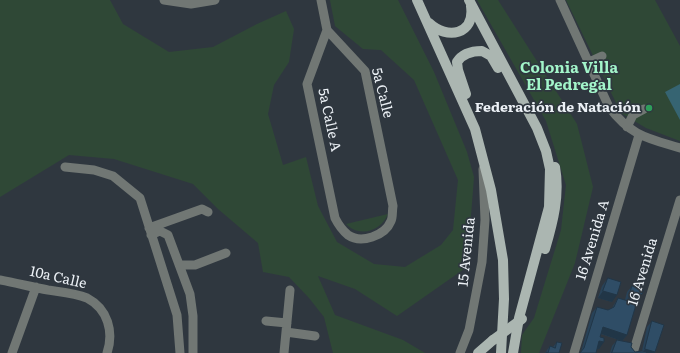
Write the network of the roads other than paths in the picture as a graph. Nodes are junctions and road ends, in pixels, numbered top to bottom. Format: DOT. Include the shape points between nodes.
graph roads {
  1 [pos="164,0"];
  2 [pos="215,0"];
  3 [pos="321,0"];
  4 [pos="417,0"];
  5 [pos="468,0"];
  6 [pos="560,0"];
  7 [pos="426,20"];
  8 [pos="327,30"];
  9 [pos="602,56"];
  10 [pos="589,62"];
  11 [pos="519,94"];
  12 [pos="644,108"];
  13 [pos="627,127"];
  14 [pos="475,129"];
  15 [pos="639,135"];
  16 [pos="680,148"];
  17 [pos="482,151"];
  18 [pos="65,167"];
  19 [pos="680,200"];
  20 [pos="208,212"];
  21 [pos="335,218"];
  22 [pos="150,231"];
  23 [pos="226,253"];
  24 [pos="180,265"];
  25 [pos="0,280"];
  26 [pos="36,287"];
  27 [pos="290,290"];
  28 [pos="266,321"];
  29 [pos="287,323"];
  30 [pos="286,332"];
  31 [pos="315,336"];
  32 [pos="12,353"];
  33 [pos="107,353"];
  34 [pos="180,353"];
  35 [pos="193,353"];
  36 [pos="284,353"];
  37 [pos="460,353"];
  38 [pos="478,353"];
  39 [pos="501,353"];
  40 [pos="513,353"];
  41 [pos="574,353"];
  42 [pos="633,353"];
  1 -- 2 [label="street" via="191,4"];
  3 -- 8 [label="street"];
  4 -- 7 [label="main road"];
  5 -- 7 [label="main road" via="471,18 466,27 459,32 441,32"];
  5 -- 11 [label="main road"];
  6 -- 10 [label="street"];
  7 -- 14 [label="main road"];
  8 -- 21 [label="street, 5a Calle A" via="307,84"];
  8 -- 21 [label="street, 5a Calle" via="365,71 393,206 391,221 387,227 382,232 366,238 349,236"];
  9 -- 10 [label="street"];
  10 -- 13 [label="street" via="610,107"];
  11 -- 14 [label="main road" via="506,81 488,54 475,51 461,58 457,62 458,70 472,110"];
  11 -- 38 [label="main road, bridge" via="540,123 551,147 557,182 553,220 526,313 518,323"];
  11 -- 40 [label="main road" via="546,151 550,169 550,188 549,207 519,318"];
  12 -- 13 [label="street" via="633,115"];
  13 -- 15 [label="street"];
  14 -- 17 [label="main road"];
  15 -- 16 [label="street"];
  15 -- 41 [label="street, 16 Avenida A"];
  17 -- 37 [label="street, 15 Avenida" via="485,220 482,262 469,330"];
  17 -- 39 [label="main road" via="501,246 504,299"];
  18 -- 22 [label="street" via="94,170 113,176 124,184 140,198"];
  19 -- 42 [label="street, 16 Avenida"];
  20 -- 22 [label="street" via="202,209"];
  22 -- 24 [label="street" via="168,235"];
  22 -- 34 [label="street" via="177,315"];
  23 -- 24 [label="street" via="195,265"];
  24 -- 35 [label="street" via="192,305"];
  25 -- 26 [label="street, 10a Calle"];
  26 -- 32 [label="street"];
  26 -- 33 [label="street, 10a Calle" via="87,298 94,303 104,314 109,326"];
  27 -- 29 [label="street"];
  28 -- 29 [label="street"];
  29 -- 30 [label="street"];
  30 -- 31 [label="street"];
  30 -- 36 [label="street"];
}
